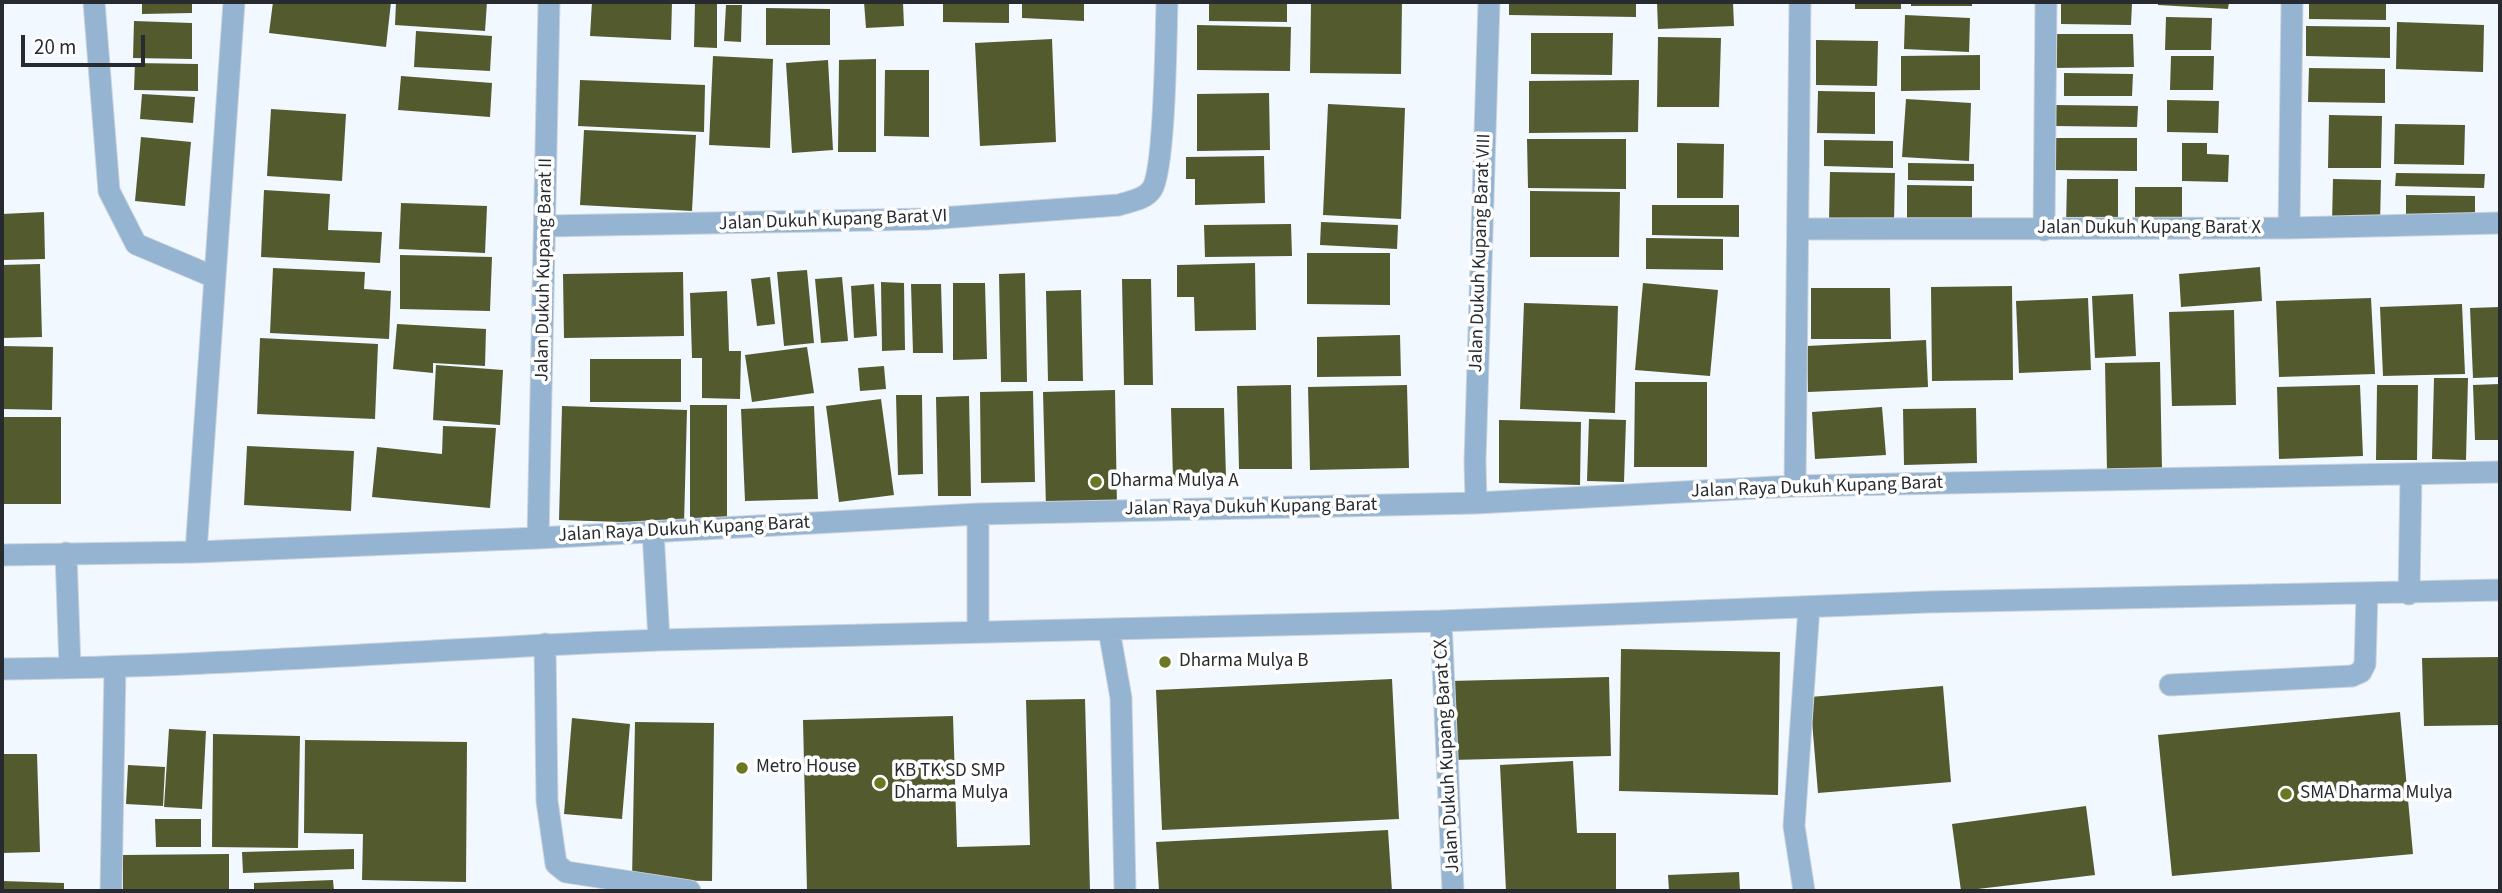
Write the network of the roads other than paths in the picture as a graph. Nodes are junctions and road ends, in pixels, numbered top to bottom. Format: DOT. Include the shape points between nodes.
graph roads {
  1 [pos="94,2"];
  2 [pos="234,2"];
  3 [pos="549,2"];
  4 [pos="1167,2"];
  5 [pos="1489,2"];
  6 [pos="1800,2"];
  7 [pos="2046,2"];
  8 [pos="2292,2"];
  9 [pos="2500,224"];
  10 [pos="546,226"];
  11 [pos="2289,228"];
  12 [pos="1800,229"];
  13 [pos="2044,230"];
  14 [pos="214,277"];
  15 [pos="2500,472"];
  16 [pos="2410,476"];
  17 [pos="1795,486"];
  18 [pos="1476,503"];
  19 [pos="978,514"];
  20 [pos="653,531"];
  21 [pos="538,538"];
  22 [pos="66,552"];
  23 [pos="196,552"];
  24 [pos="2,555"];
  25 [pos="2500,590"];
  26 [pos="2367,593"];
  27 [pos="2409,594"];
  28 [pos="1809,607"];
  29 [pos="1441,621"];
  30 [pos="1108,630"];
  31 [pos="978,631"];
  32 [pos="659,640"];
  33 [pos="545,644"];
  34 [pos="2,668"];
  35 [pos="70,668"];
  36 [pos="115,668"];
  37 [pos="2170,685"];
  38 [pos="111,891"];
  39 [pos="690,891"];
  40 [pos="1125,891"];
  41 [pos="1453,891"];
  42 [pos="1804,891"];
  1 -- 14 [label="street" via="109,191 136,244"];
  2 -- 14 [label="street"];
  3 -- 10 [label="street, Jalan Dukuh Kupang Barat II"];
  4 -- 10 [label="street, Jalan Dukuh Kupang Barat VI" via="1159,161 1153,188 1142,198 1119,205 927,219"];
  5 -- 18 [label="street, Jalan Dukuh Kupang Barat VIII"];
  6 -- 12 [label="street"];
  7 -- 13 [label="street"];
  8 -- 11 [label="street"];
  9 -- 11 [label="street, Jalan Dukuh Kupang Barat X"];
  10 -- 21 [label="street, Jalan Dukuh Kupang Barat II"];
  11 -- 13 [label="street, Jalan Dukuh Kupang Barat X"];
  12 -- 13 [label="street, Jalan Dukuh Kupang Barat X"];
  12 -- 17 [label="street"];
  14 -- 23 [label="street"];
  15 -- 16 [label="street, Jalan Raya Dukuh Kupang Barat"];
  16 -- 17 [label="street, Jalan Raya Dukuh Kupang Barat"];
  16 -- 27 [label="street"];
  17 -- 18 [label="street, Jalan Raya Dukuh Kupang Barat"];
  18 -- 19 [label="street, Jalan Raya Dukuh Kupang Barat"];
  19 -- 20 [label="street, Jalan Raya Dukuh Kupang Barat"];
  19 -- 31 [label="street"];
  20 -- 21 [label="street, Jalan Raya Dukuh Kupang Barat"];
  20 -- 32 [label="street"];
  21 -- 23 [label="street, Jalan Raya Dukuh Kupang Barat"];
  22 -- 23 [label="street, Jalan Raya Dukuh Kupang Barat"];
  22 -- 24 [label="street, Jalan Raya Dukuh Kupang Barat"];
  22 -- 35 [label="street"];
  25 -- 27 [label="street"];
  26 -- 27 [label="street"];
  26 -- 28 [label="street"];
  26 -- 37 [label="street" via="2361,672"];
  28 -- 29 [label="street"];
  28 -- 42 [label="street" via="1794,827"];
  29 -- 30 [label="street"];
  29 -- 41 [label="street, Jalan Dukuh Kupang Barat CX"];
  30 -- 31 [label="street"];
  30 -- 40 [label="street" via="1121,698"];
  31 -- 32 [label="street"];
  32 -- 33 [label="street"];
  33 -- 36 [label="street"];
  33 -- 39 [label="street" via="547,801 556,864 566,872"];
  34 -- 35 [label="street"];
  35 -- 36 [label="street"];
  36 -- 38 [label="street"];
}
